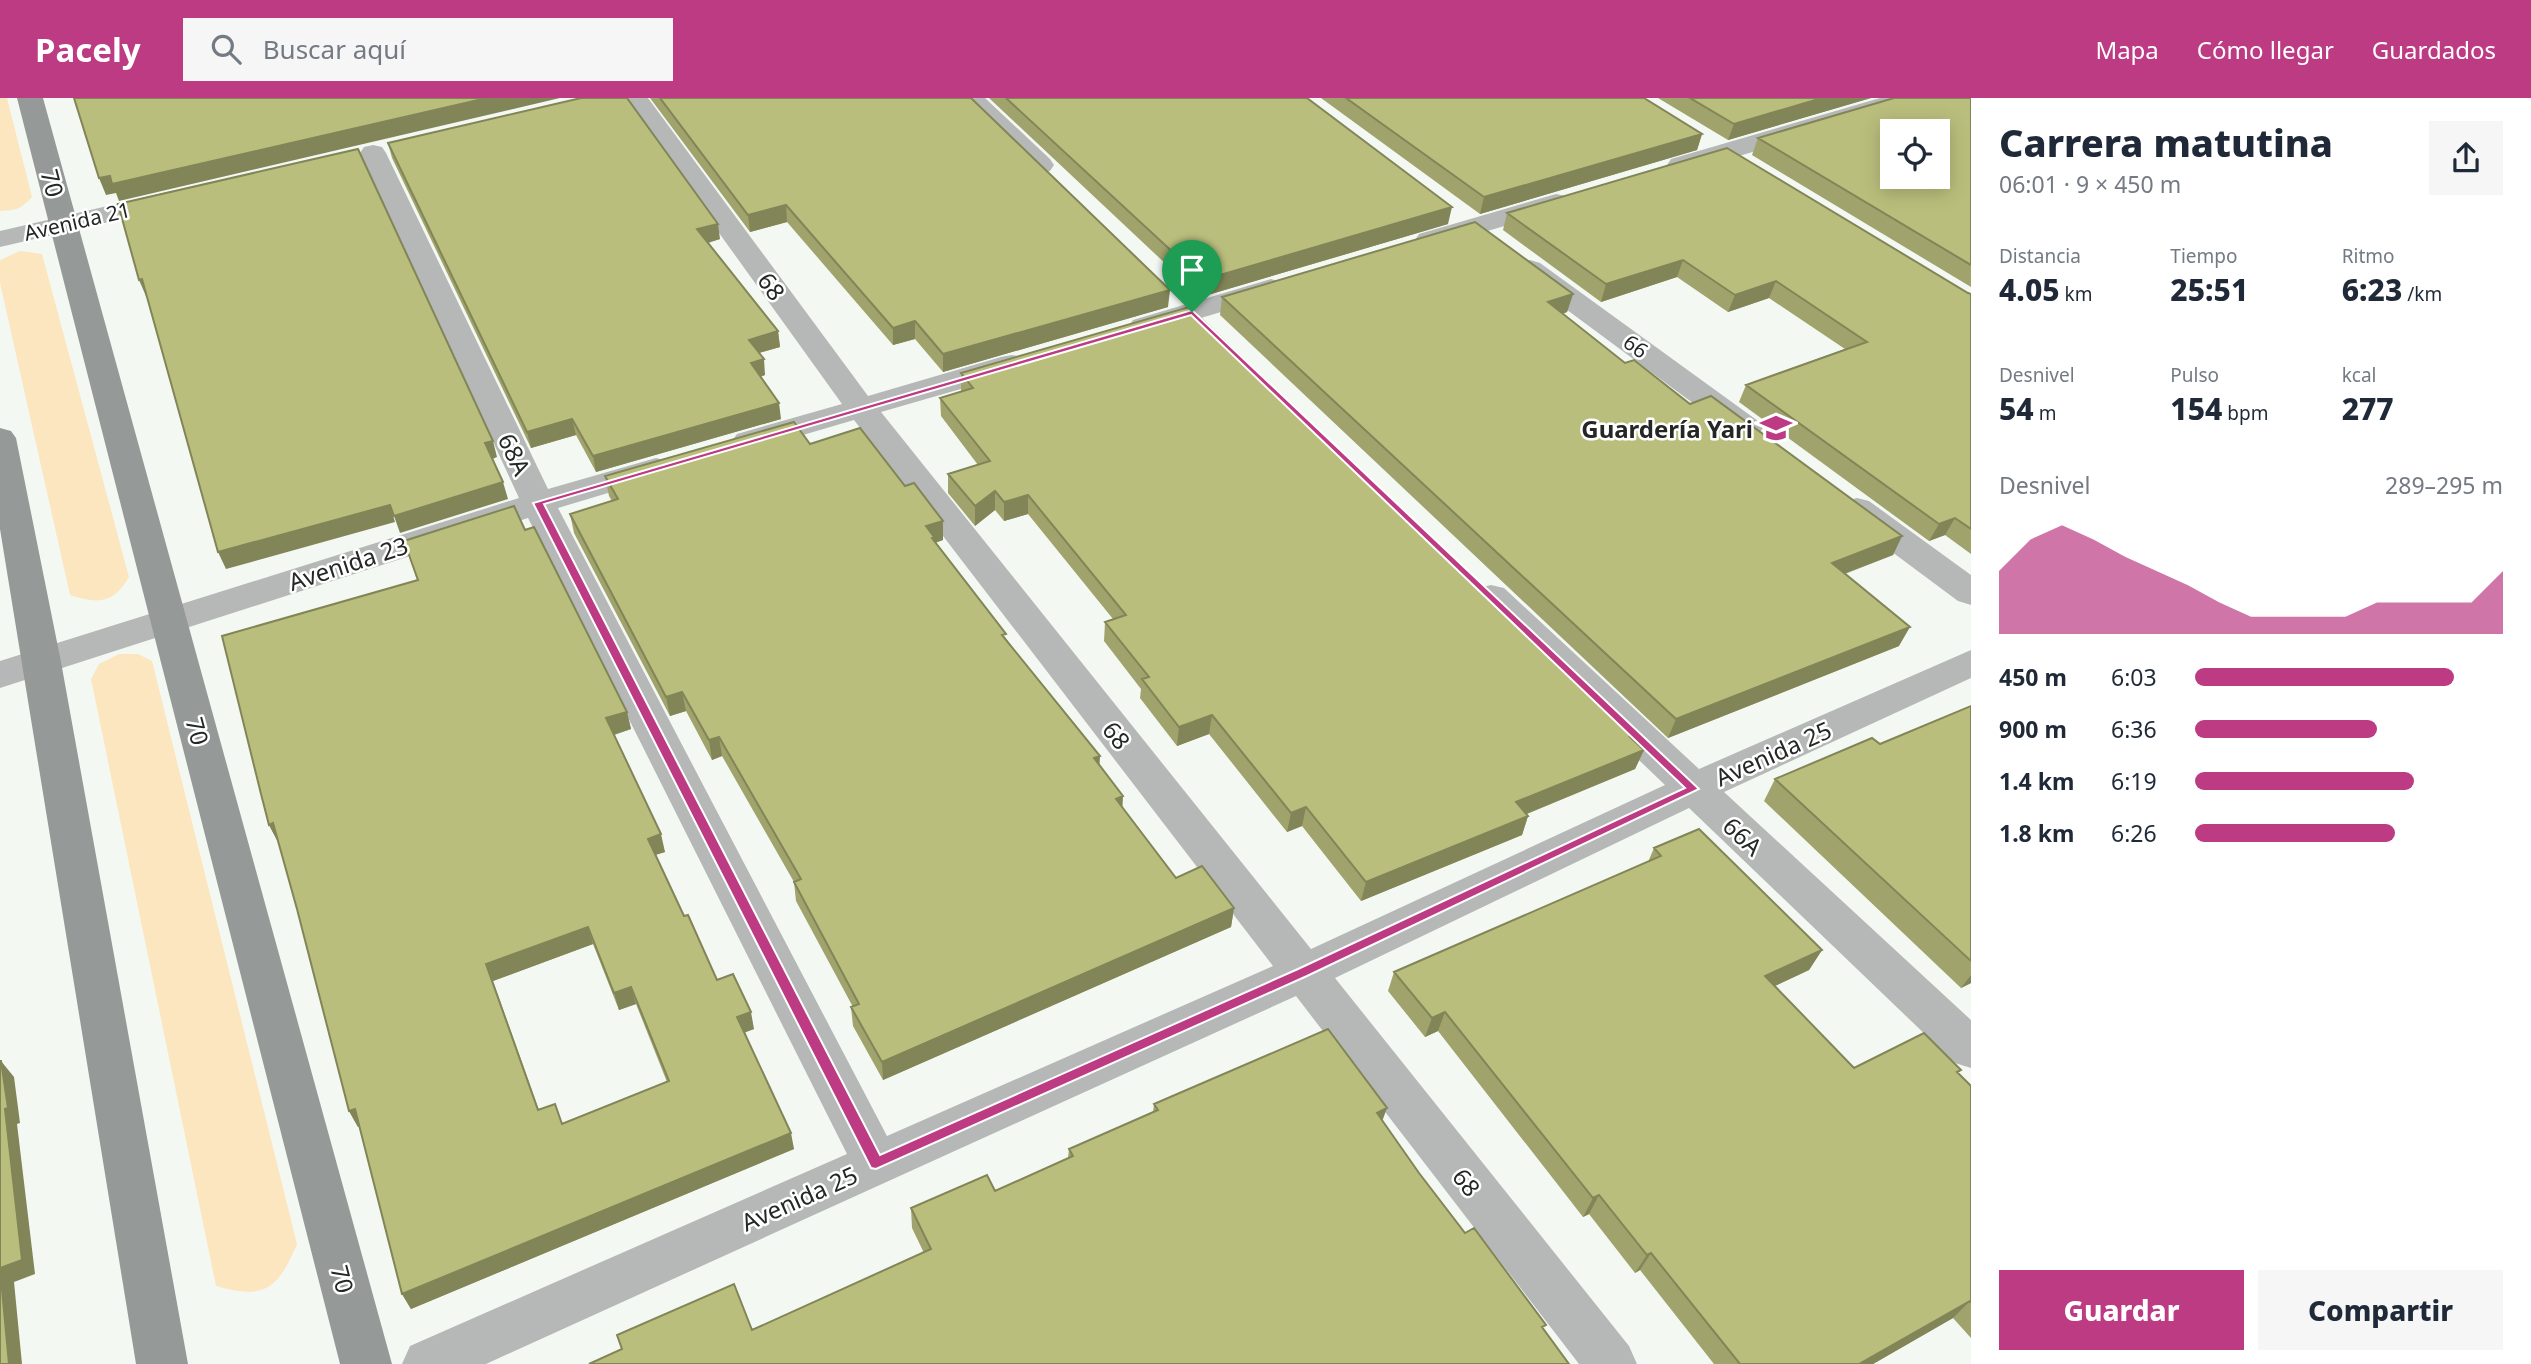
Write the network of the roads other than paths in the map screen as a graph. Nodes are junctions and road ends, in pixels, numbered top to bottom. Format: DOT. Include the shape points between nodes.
graph roads {
  1 [pos="30,98"];
  2 [pos="635,98"];
  3 [pos="971,98"];
  4 [pos="1907,98"];
  5 [pos="1690,131"];
  6 [pos="1724,152"];
  7 [pos="373,153"];
  8 [pos="1658,172"];
  9 [pos="1759,173"];
  10 [pos="1067,191"];
  11 [pos="200,193"];
  12 [pos="1579,195"];
  13 [pos="1441,203"];
  14 [pos="64,224"];
  15 [pos="1473,227"];
  16 [pos="0,239"];
  17 [pos="1406,247"];
  18 [pos="1299,280"];
  19 [pos="1164,284"];
  20 [pos="1192,312"];
  21 [pos="1113,335"];
  22 [pos="1223,341"];
  23 [pos="1033,358"];
  24 [pos="861,408"];
  25 [pos="0,438"];
  26 [pos="1772,447"];
  27 [pos="719,449"];
  28 [pos="680,461"];
  29 [pos="1838,495"];
  30 [pos="538,503"];
  31 [pos="1473,579"];
  32 [pos="1971,593"];
  33 [pos="169,620"];
  34 [pos="42,662"];
  35 [pos="1971,663"];
  36 [pos="0,675"];
  37 [pos="1693,789"];
  38 [pos="1303,973"];
  39 [pos="1971,1049"];
  40 [pos="876,1163"];
  41 [pos="162,1364"];
  42 [pos="366,1364"];
  43 [pos="428,1364"];
  44 [pos="1611,1364"];
  1 -- 14 [label="main road, 70"];
  2 -- 24 [label="street, 68"];
  3 -- 10 [label="street"];
  4 -- 6 [label="street"];
  5 -- 6 [label="street"];
  6 -- 8 [label="street"];
  6 -- 9 [label="street"];
  7 -- 30 [label="street, 68A"];
  11 -- 14 [label="street, Avenida 21"];
  12 -- 15 [label="street"];
  13 -- 15 [label="street, 66"];
  14 -- 16 [label="street, Avenida 21"];
  14 -- 33 [label="main road, 70"];
  15 -- 17 [label="street"];
  15 -- 26 [label="street, 66"];
  18 -- 20 [label="street"];
  19 -- 20 [label="street"];
  20 -- 21 [label="street"];
  20 -- 22 [label="street"];
  23 -- 24 [label="street"];
  24 -- 27 [label="street"];
  24 -- 38 [label="street, 68"];
  25 -- 34 [label="main road"];
  28 -- 30 [label="street, Avenida 23"];
  29 -- 32 [label="street"];
  30 -- 33 [label="street, Avenida 23"];
  30 -- 40 [label="street, 68A"];
  31 -- 37 [label="street, 66A"];
  33 -- 34 [label="street, Avenida 23"];
  33 -- 42 [label="main road, 70"];
  34 -- 36 [label="street, Avenida 23"];
  34 -- 41 [label="main road"];
  35 -- 37 [label="street, Avenida 25"];
  37 -- 38 [label="street, Avenida 25"];
  37 -- 39 [label="street, 66A"];
  38 -- 40 [label="street, Avenida 25"];
  38 -- 44 [label="street, 68"];
  40 -- 43 [label="street, Avenida 25"];
}
